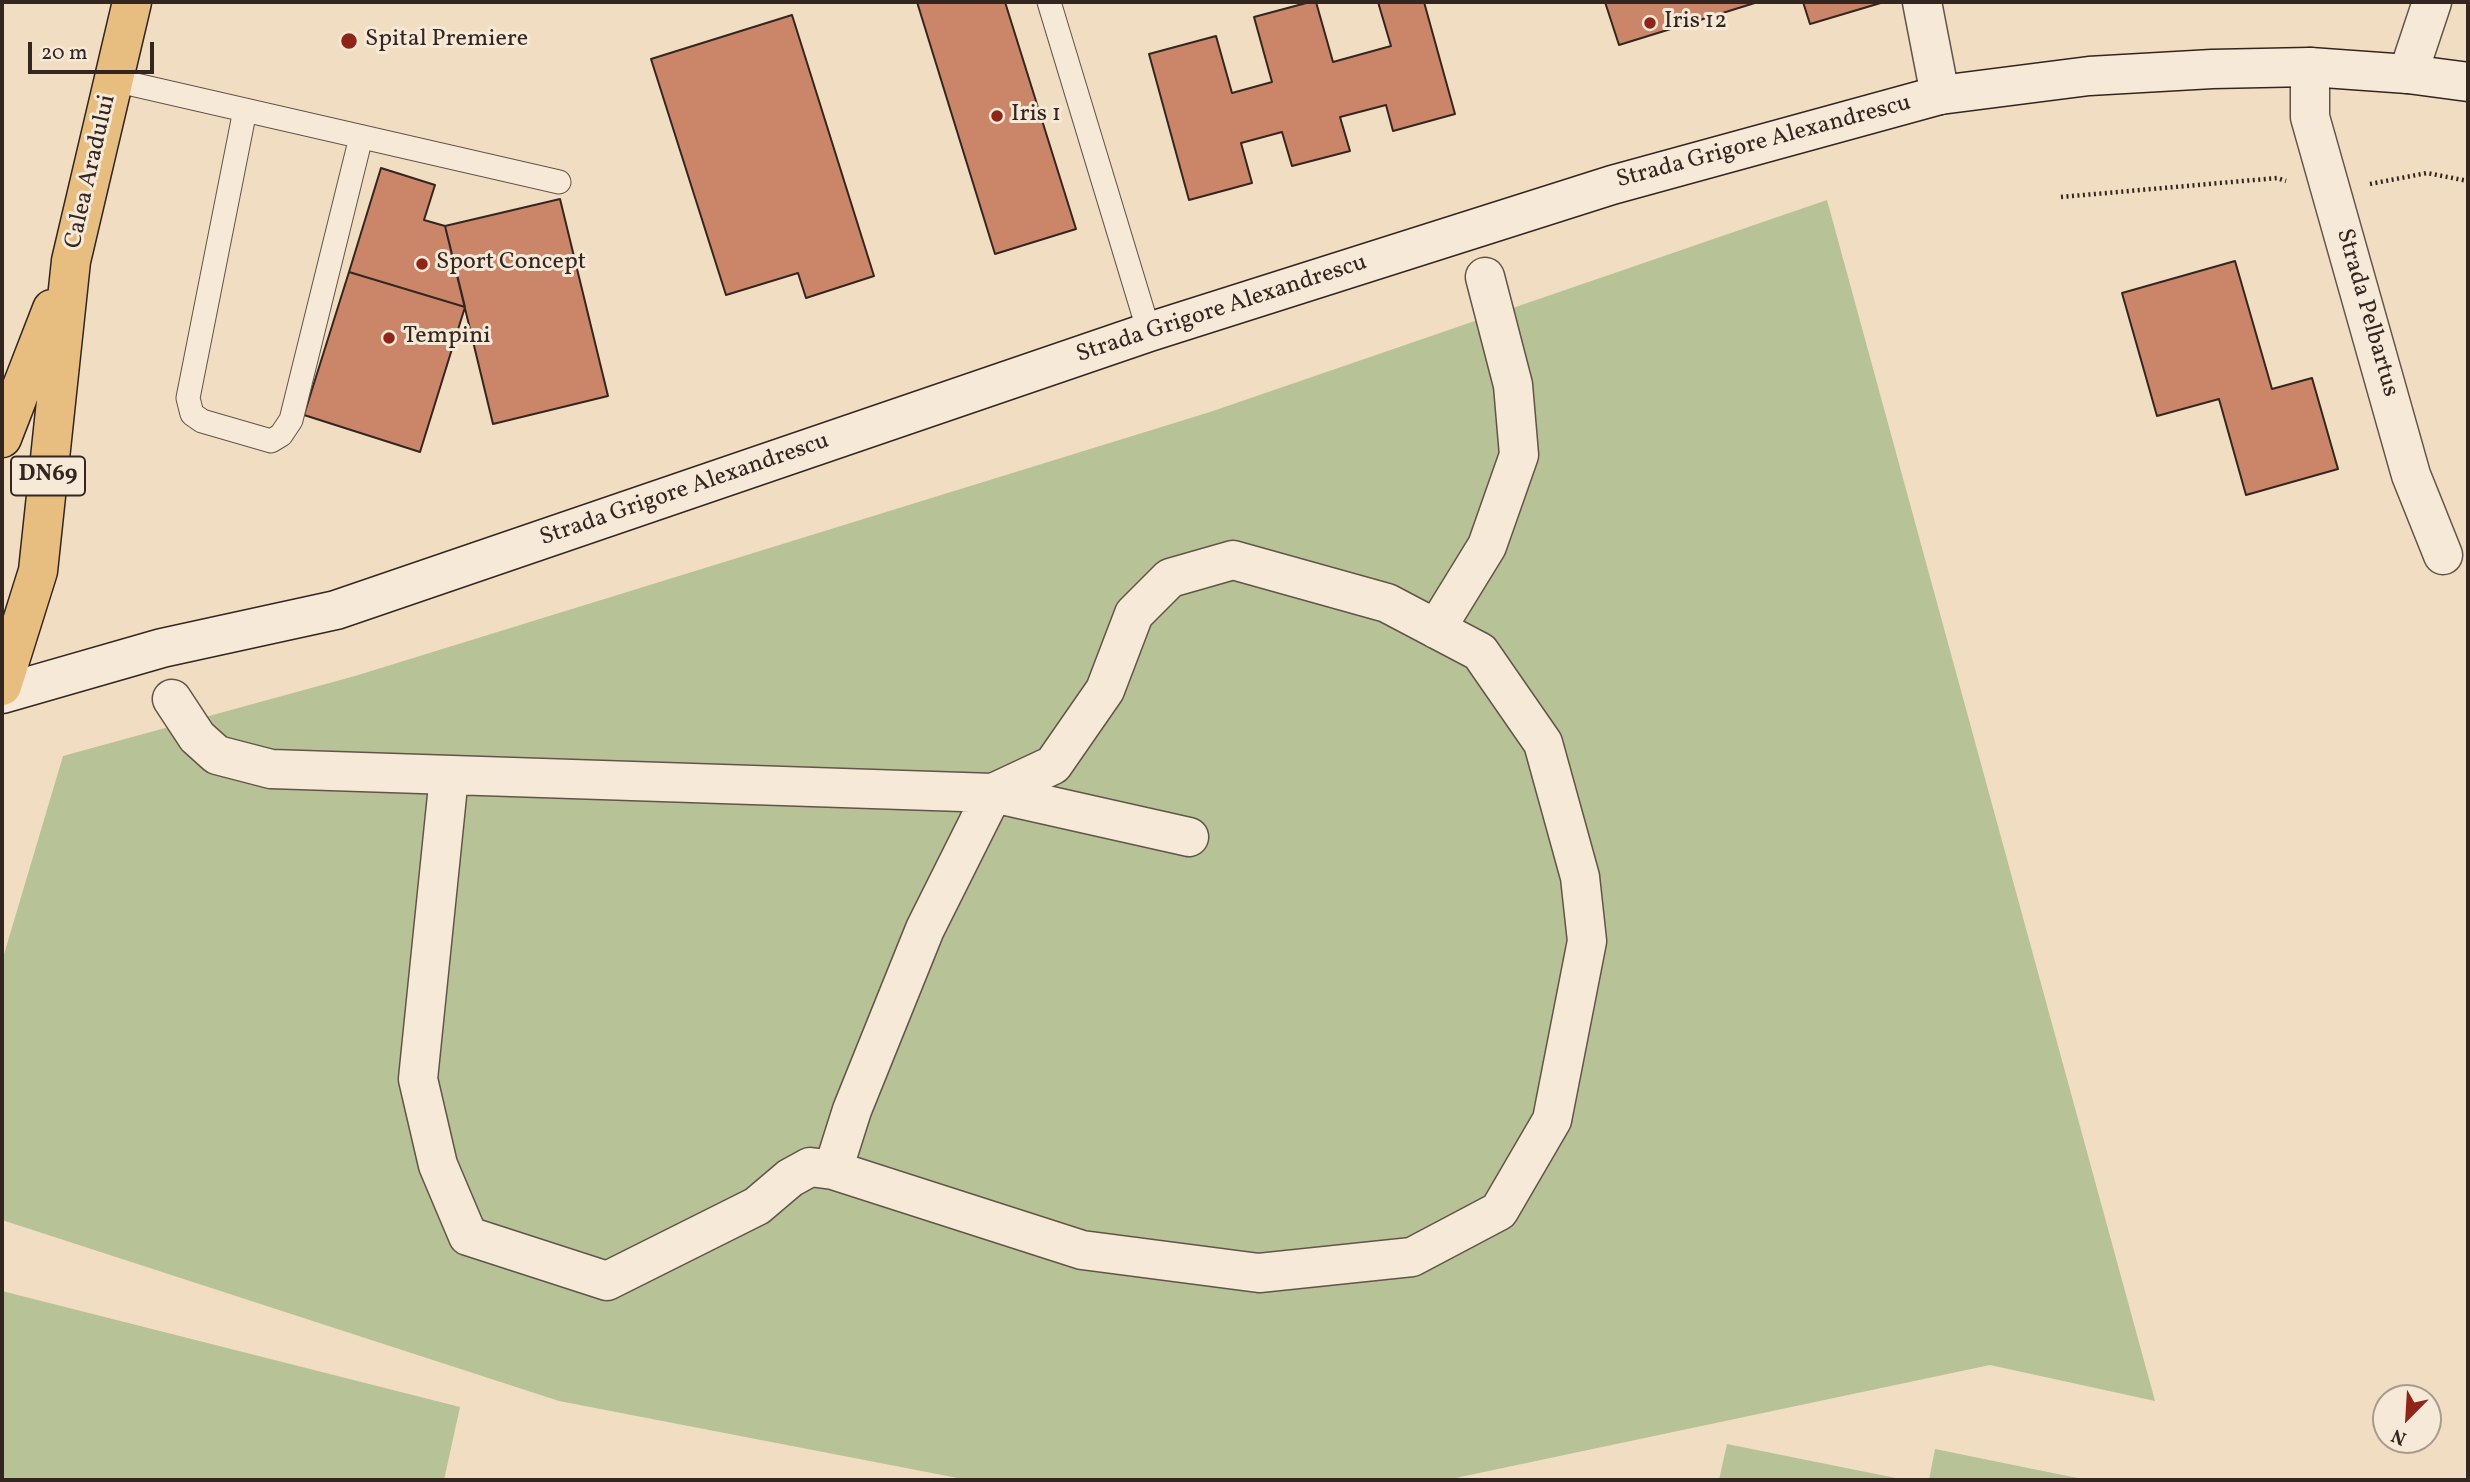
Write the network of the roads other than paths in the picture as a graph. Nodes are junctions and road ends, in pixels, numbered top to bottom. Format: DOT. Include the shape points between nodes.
graph roads {
  1 [pos="132,2"];
  2 [pos="1049,2"];
  3 [pos="1922,2"];
  4 [pos="2432,2"];
  5 [pos="2310,67"];
  6 [pos="2408,74"];
  7 [pos="114,80"];
  8 [pos="2468,82"];
  9 [pos="1940,95"];
  10 [pos="245,110"];
  11 [pos="361,137"];
  12 [pos="558,182"];
  13 [pos="71,261"];
  14 [pos="1485,277"];
  15 [pos="1149,332"];
  16 [pos="2,438"];
  17 [pos="2443,555"];
  18 [pos="1436,629"];
  19 [pos="2,686"];
  20 [pos="2,694"];
  21 [pos="172,699"];
  22 [pos="449,776"];
  23 [pos="993,793"];
  24 [pos="1189,837"];
  25 [pos="833,1170"];
  1 -- 7 [label="main road, Calea Aradului / DN69"];
  2 -- 15 [label="lane"];
  3 -- 9 [label="street"];
  4 -- 6 [label="street"];
  5 -- 6 [label="street, Strada Grigore Alexandrescu"];
  5 -- 9 [label="street, Strada Grigore Alexandrescu" via="2089,76"];
  5 -- 17 [label="street, Strada Pelbartus" via="2310,117 2412,475"];
  6 -- 8 [label="street, Strada Grigore Alexandrescu"];
  7 -- 10 [label="lane"];
  7 -- 13 [label="main road, Calea Aradului / DN69"];
  9 -- 15 [label="street, Strada Grigore Alexandrescu" via="1612,185"];
  10 -- 11 [label="lane"];
  10 -- 11 [label="lane" via="188,398 191,414 202,421 271,441 291,420"];
  11 -- 12 [label="lane"];
  13 -- 16 [label="main road, Calea Aradului / DN69"];
  13 -- 19 [label="main road, Calea Aradului / DN69" via="38,571"];
  14 -- 18 [label="street" via="1513,386 1519,454 1487,546"];
  15 -- 20 [label="street, Strada Grigore Alexandrescu" via="336,610 162,648"];
  18 -- 23 [label="street" via="1387,603 1233,560 1170,578 1134,614 1105,690 1053,765"];
  18 -- 25 [label="street" via="1480,652 1543,743 1580,877 1587,941 1552,1120 1499,1211 1412,1257 1259,1273 1082,1250"];
  21 -- 22 [label="street" via="197,737 217,755 271,769"];
  22 -- 23 [label="street"];
  22 -- 25 [label="street" via="418,1079 438,1165 468,1236 607,1281 757,1206 810,1167"];
  23 -- 24 [label="street"];
  23 -- 25 [label="street" via="925,929 852,1110"];
}
